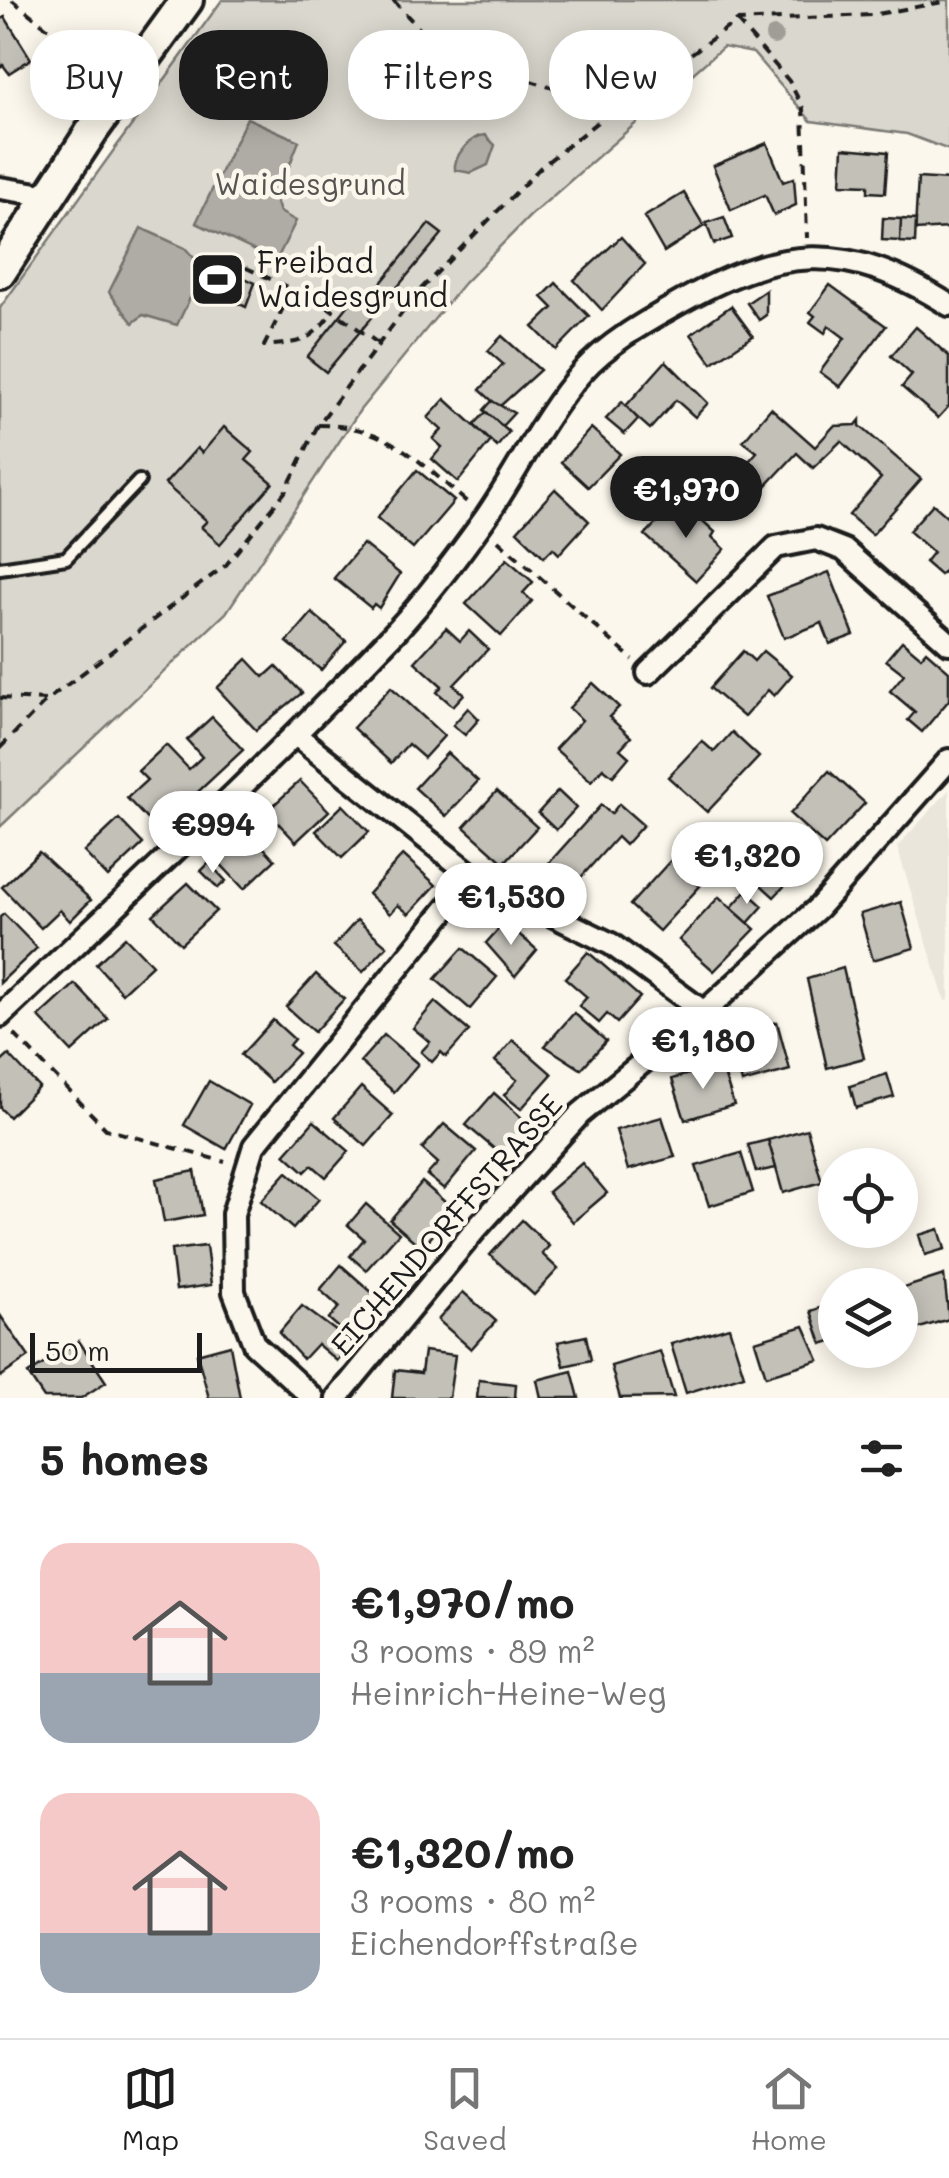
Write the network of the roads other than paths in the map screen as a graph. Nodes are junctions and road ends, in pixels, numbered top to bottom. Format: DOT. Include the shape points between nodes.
graph roads {
  1 [pos="187,0"];
  2 [pos="0,188"];
  3 [pos="50,196"];
  4 [pos="0,272"];
  5 [pos="949,305"];
  6 [pos="139,480"];
  7 [pos="0,568"];
  8 [pos="949,643"];
  9 [pos="648,673"];
  10 [pos="297,736"];
  11 [pos="949,760"];
  12 [pos="473,876"];
  13 [pos="704,1012"];
  14 [pos="0,1016"];
  15 [pos="313,1398"];
  16 [pos="338,1398"];
  1 -- 3 [label="main road"];
  2 -- 3 [label="street"];
  3 -- 4 [label="main road"];
  5 -- 10 [label="street" via="888,272 808,257 726,276 600,354 548,416 485,518 402,624"];
  6 -- 7 [label="lane" via="66,558"];
  8 -- 9 [label="street" via="844,550 816,538 776,546"];
  10 -- 12 [label="street"];
  10 -- 14 [label="street"];
  11 -- 13 [label="street, EICHENDORFFSTRASSE" via="819,907"];
  12 -- 13 [label="street" via="611,944"];
  12 -- 15 [label="street" via="254,1146 245,1167 233,1214 234,1292 254,1344"];
  13 -- 16 [label="street, EICHENDORFFSTRASSE" via="580,1114"];
}
